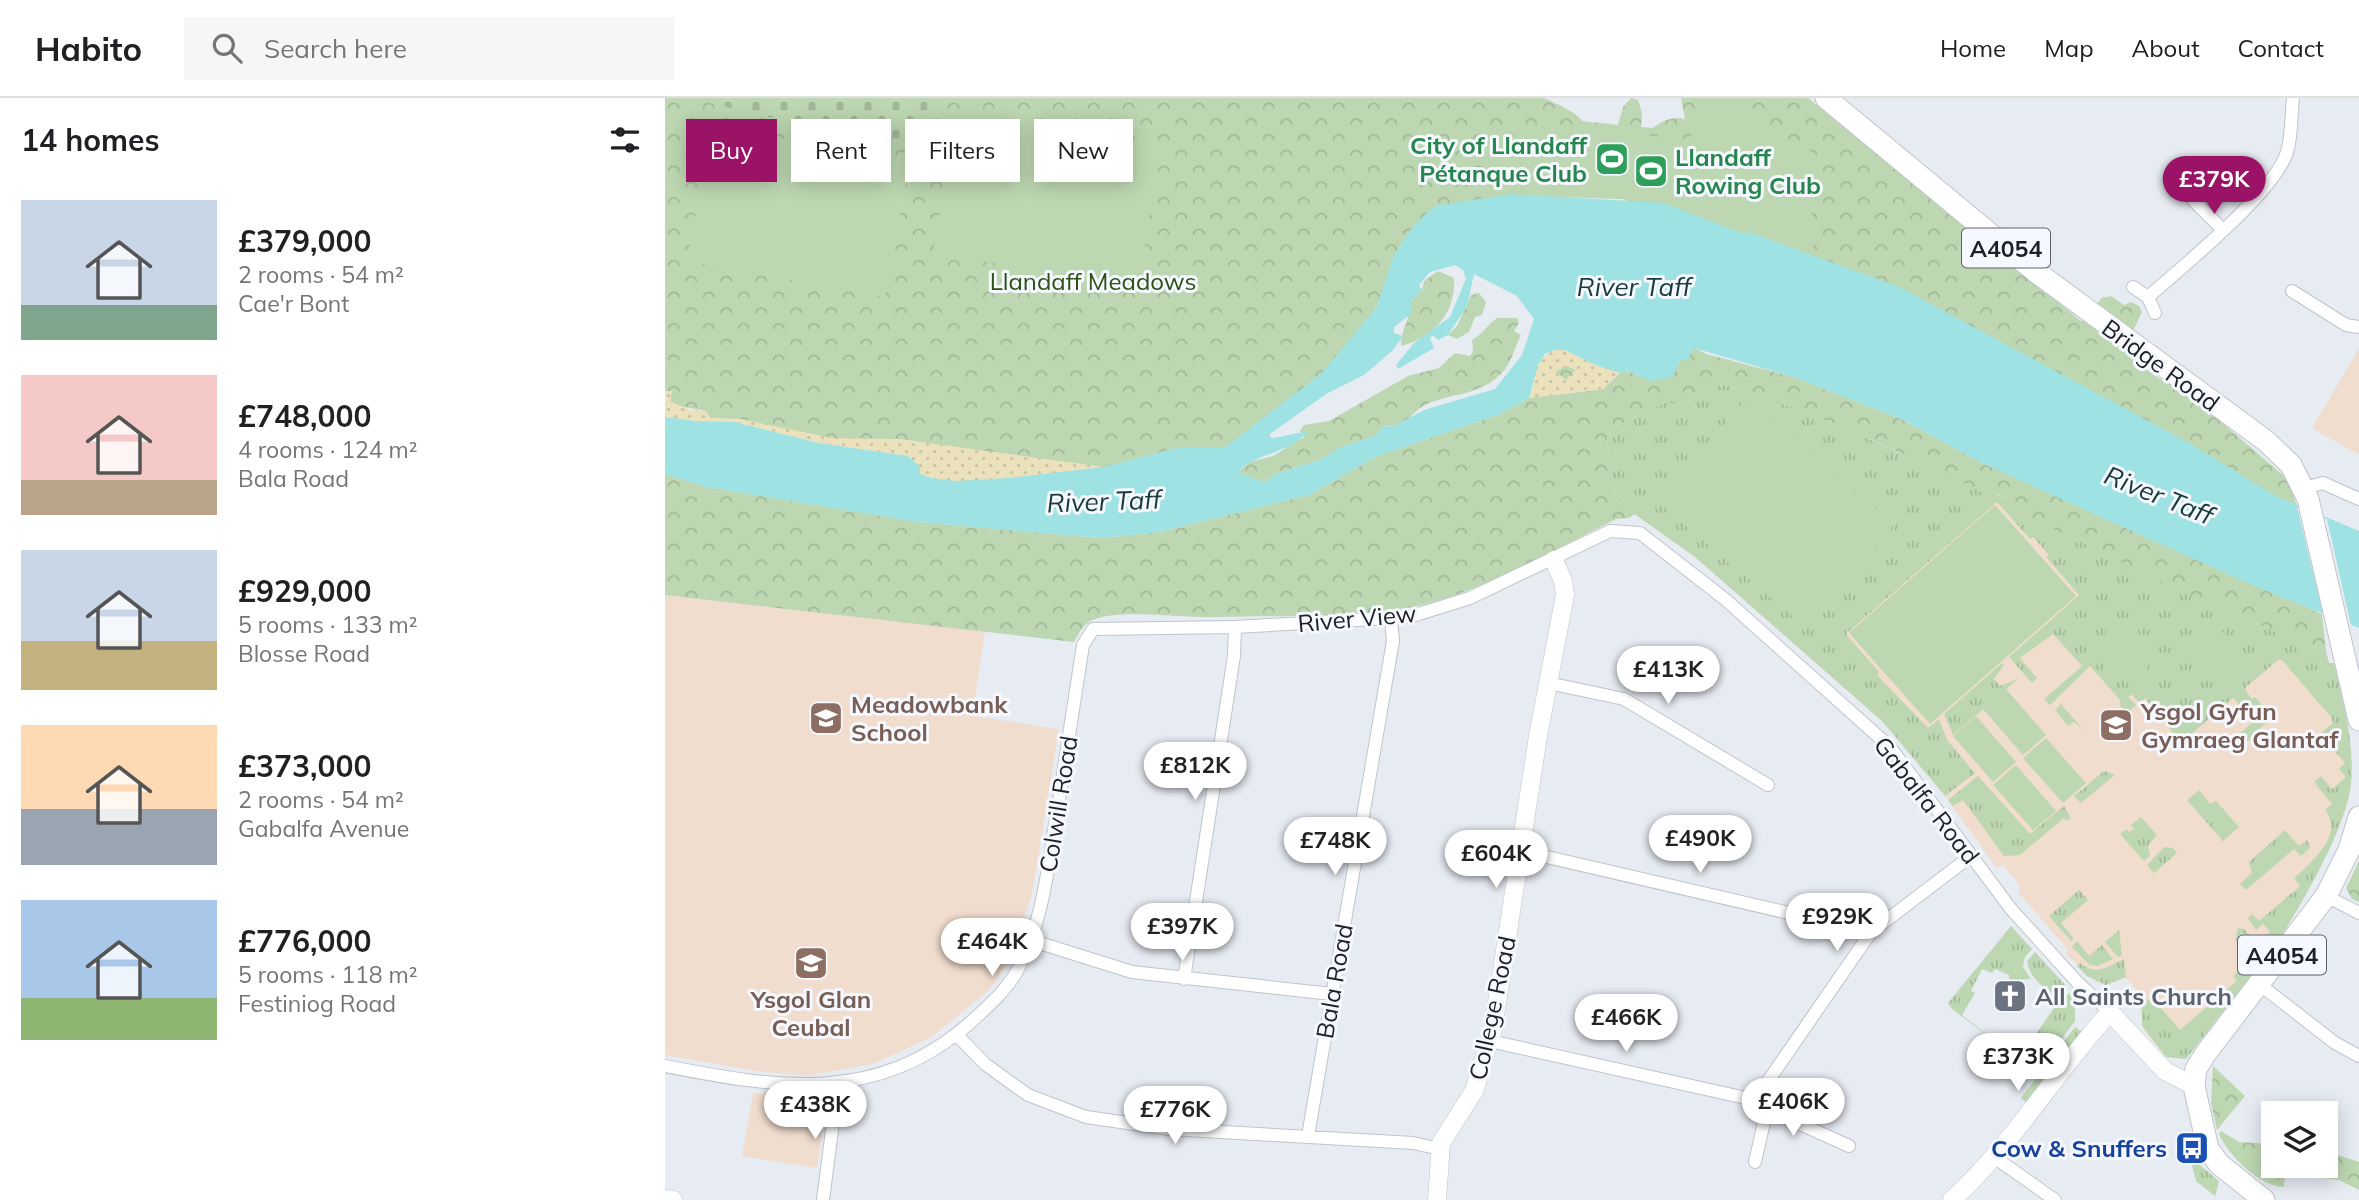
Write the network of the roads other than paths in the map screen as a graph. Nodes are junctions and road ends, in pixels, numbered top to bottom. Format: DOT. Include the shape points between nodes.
graph roads {
  1 [pos="1826,98"];
  2 [pos="2293,98"];
  3 [pos="2195,201"];
  4 [pos="2223,230"];
  5 [pos="2133,288"];
  6 [pos="2292,291"];
  7 [pos="2148,297"];
  8 [pos="2155,313"];
  9 [pos="2359,327"];
  10 [pos="2306,493"];
  11 [pos="2359,499"];
  12 [pos="1640,533"];
  13 [pos="1554,560"];
  14 [pos="1391,619"];
  15 [pos="1099,626"];
  16 [pos="1235,627"];
  17 [pos="1548,683"];
  18 [pos="2359,719"];
  19 [pos="1768,785"];
  20 [pos="2359,817"];
  21 [pos="1521,851"];
  22 [pos="1971,856"];
  23 [pos="2326,896"];
  24 [pos="2359,913"];
  25 [pos="1871,932"];
  26 [pos="1030,940"];
  27 [pos="1184,979"];
  28 [pos="2259,984"];
  29 [pos="1332,994"];
  30 [pos="2110,1012"];
  31 [pos="956,1034"];
  32 [pos="1490,1041"];
  33 [pos="2359,1056"];
  34 [pos="665,1066"];
  35 [pos="838,1083"];
  36 [pos="2194,1086"];
  37 [pos="1755,1100"];
  38 [pos="1767,1109"];
  39 [pos="1308,1136"];
  40 [pos="1849,1146"];
  41 [pos="1440,1149"];
  42 [pos="1994,1157"];
  43 [pos="1755,1162"];
  44 [pos="665,1199"];
  45 [pos="673,1200"];
  46 [pos="823,1200"];
  47 [pos="1437,1200"];
  48 [pos="1952,1200"];
  49 [pos="2055,1200"];
  50 [pos="2265,1200"];
  1 -- 10 [label="main road, Bridge Road / A4054" via="2036,272 2266,441 2291,465"];
  2 -- 4 [label="street" via="2287,153 2273,178"];
  3 -- 4 [label="street"];
  4 -- 7 [label="street"];
  5 -- 7 [label="street"];
  6 -- 9 [label="street" via="2346,325"];
  7 -- 8 [label="street"];
  10 -- 11 [label="street" via="2323,482"];
  10 -- 18 [label="main road, Bridge Road / A4054"];
  12 -- 13 [label="street, River View" via="1610,531"];
  12 -- 22 [label="street, Gabalfa Road" via="1726,600 1865,723 1900,759"];
  13 -- 14 [label="street, River View" via="1448,606"];
  13 -- 17 [label="street, College Road" via="1565,595"];
  14 -- 16 [label="street, River View"];
  14 -- 29 [label="street, Bala Road" via="1392,641"];
  15 -- 16 [label="street, River View"];
  15 -- 26 [label="street, Colwill Road" via="1087,634 1083,645 1047,878"];
  16 -- 27 [label="street"];
  17 -- 19 [label="street" via="1624,699"];
  17 -- 21 [label="street, College Road"];
  20 -- 23 [label="main road, A4054"];
  21 -- 25 [label="street"];
  21 -- 32 [label="street, College Road"];
  22 -- 25 [label="street"];
  22 -- 30 [label="street, Gabalfa Road" via="2041,944"];
  23 -- 24 [label="street"];
  23 -- 28 [label="main road, A4054"];
  25 -- 37 [label="street"];
  26 -- 27 [label="street" via="1097,964"];
  26 -- 31 [label="street, Colwill Road" via="1007,987"];
  27 -- 29 [label="street"];
  28 -- 33 [label="street"];
  28 -- 36 [label="main road, A4054" via="2203,1058"];
  29 -- 39 [label="street, Bala Road"];
  30 -- 36 [label="street, Gabalfa Road" via="2165,1071"];
  30 -- 42 [label="street"];
  31 -- 35 [label="street, Colwill Road" via="904,1064"];
  31 -- 39 [label="street" via="1028,1095 1086,1117 1170,1129"];
  32 -- 37 [label="street"];
  32 -- 41 [label="street, College Road" via="1474,1091"];
  34 -- 35 [label="street, Colwill Road" via="773,1085"];
  35 -- 46 [label="street"];
  36 -- 50 [label="main road" via="2208,1149 2219,1164"];
  37 -- 38 [label="street"];
  38 -- 40 [label="street"];
  38 -- 43 [label="street"];
  39 -- 41 [label="street"];
  41 -- 47 [label="street, College Road"];
  42 -- 48 [label="street"];
  42 -- 49 [label="street"];
  44 -- 45 [label="street"];
}
